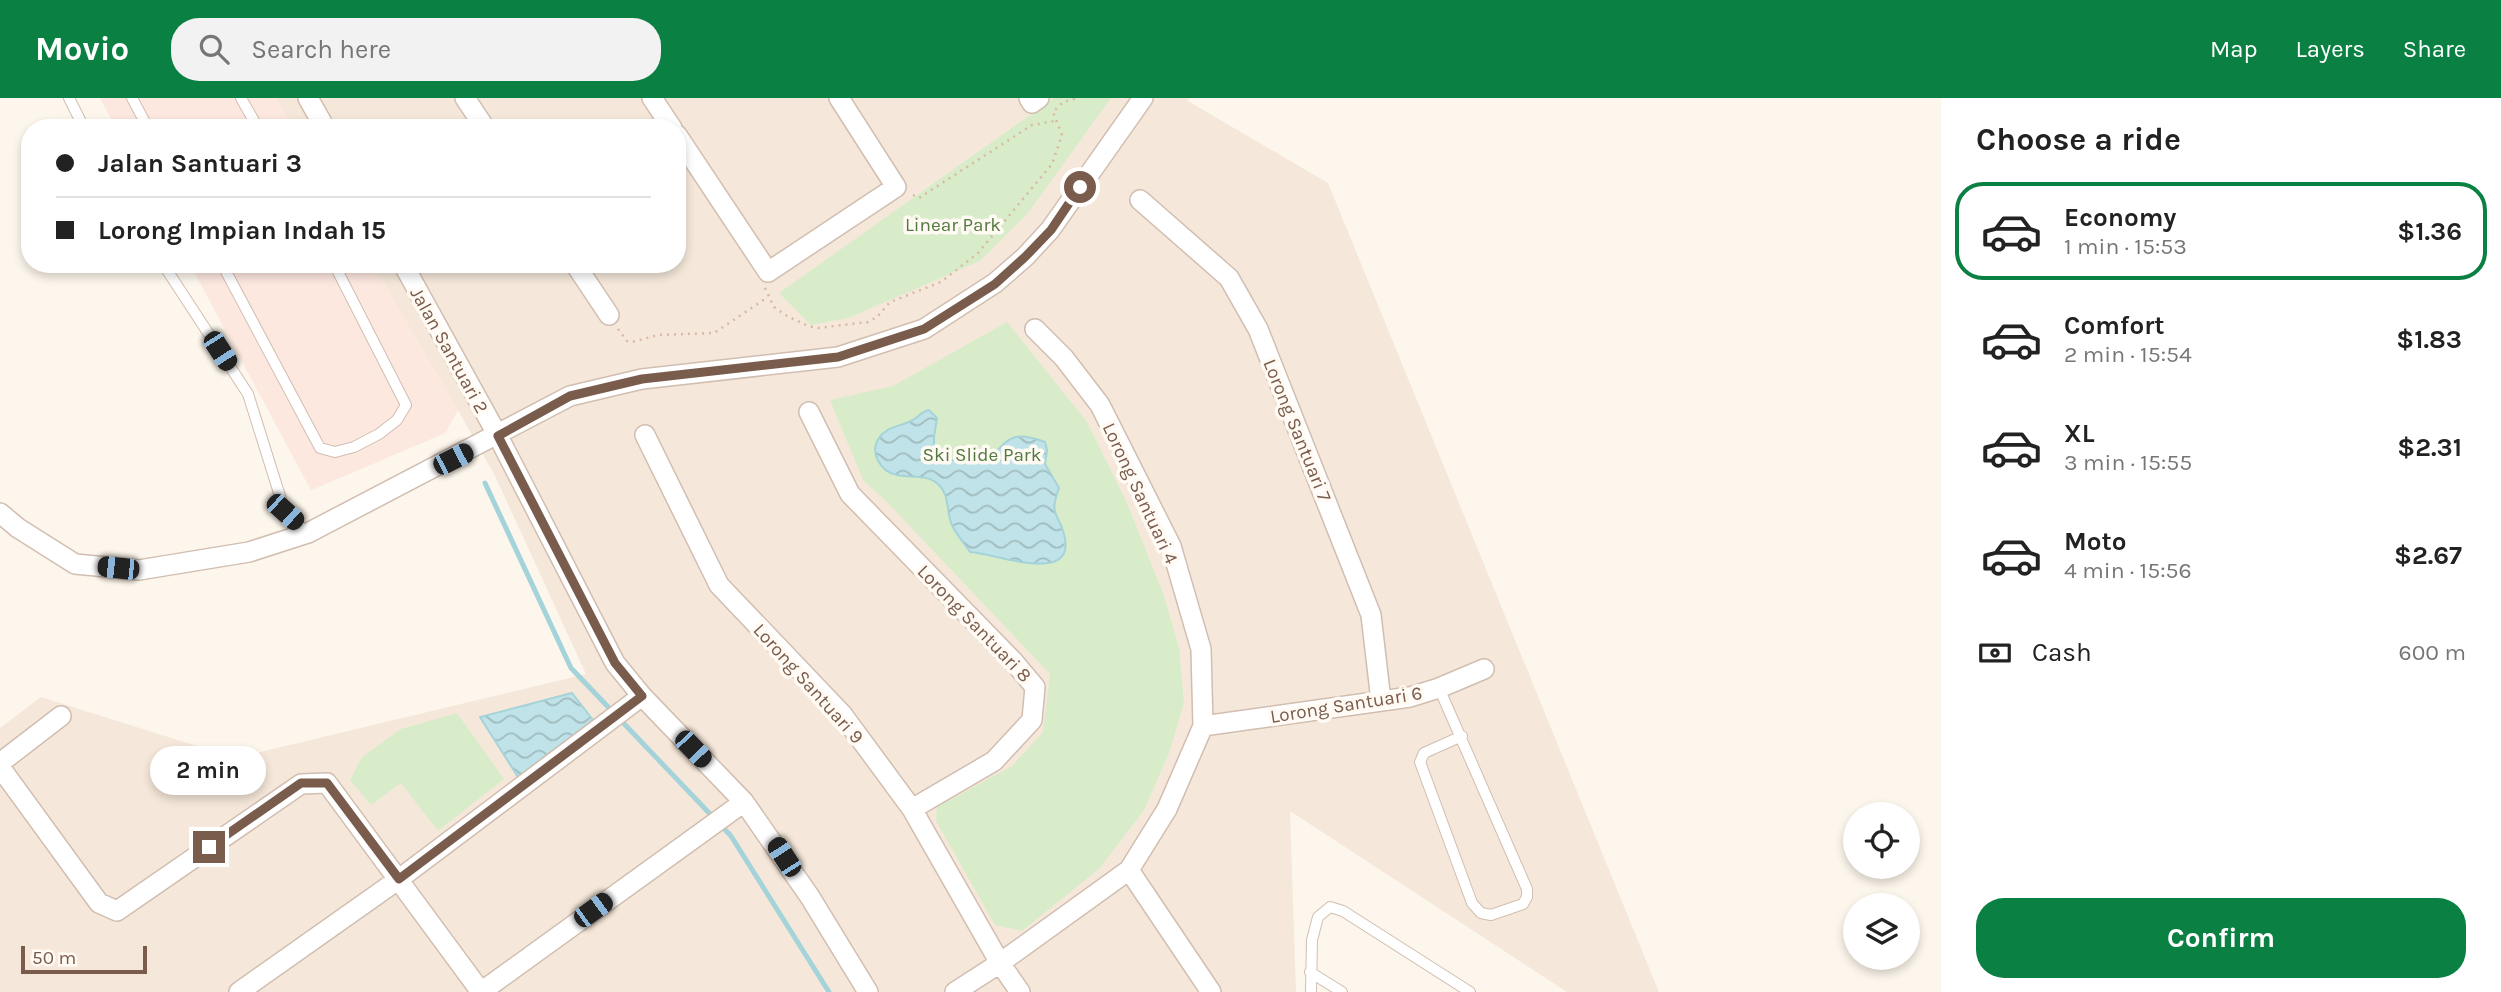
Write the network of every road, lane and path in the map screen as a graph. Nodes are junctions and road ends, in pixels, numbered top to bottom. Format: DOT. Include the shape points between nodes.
graph roads {
  1 [pos="69,98"];
  2 [pos="132,98"];
  3 [pos="241,98"];
  4 [pos="308,98"];
  5 [pos="465,98"];
  6 [pos="652,98"];
  7 [pos="839,98"];
  8 [pos="1078,98"];
  9 [pos="1143,98"];
  10 [pos="80,119"];
  11 [pos="143,119"];
  12 [pos="253,119"];
  13 [pos="320,119"];
  14 [pos="479,119"];
  15 [pos="666,119"];
  16 [pos="1055,121"];
  17 [pos="686,149"];
  18 [pos="896,187"];
  19 [pos="1140,200"];
  20 [pos="768,272"];
  21 [pos="169,273"];
  22 [pos="227,273"];
  23 [pos="339,273"];
  24 [pos="408,273"];
  25 [pos="581,273"];
  26 [pos="768,297"];
  27 [pos="609,315"];
  28 [pos="1035,329"];
  29 [pos="809,412"];
  30 [pos="645,435"];
  31 [pos="498,436"];
  32 [pos="0,513"];
  33 [pos="308,533"];
  34 [pos="1484,669"];
  35 [pos="1439,688"];
  36 [pos="636,701"];
  37 [pos="1381,701"];
  38 [pos="61,716"];
  39 [pos="1203,726"];
  40 [pos="1462,736"];
  41 [pos="0,765"];
  42 [pos="738,806"];
  43 [pos="912,809"];
  44 [pos="1129,870"];
  45 [pos="399,879"];
  46 [pos="1000,963"];
  47 [pos="1310,972"];
  48 [pos="239,992"];
  49 [pos="481,992"];
  50 [pos="868,992"];
  51 [pos="955,992"];
  52 [pos="1020,992"];
  53 [pos="1211,992"];
  54 [pos="1311,992"];
  55 [pos="1342,992"];
  56 [pos="1470,992"];
  1 -- 10 [label="lane"];
  2 -- 11 [label="lane"];
  3 -- 12 [label="lane"];
  4 -- 13 [label="street"];
  5 -- 14 [label="street"];
  6 -- 15 [label="street"];
  7 -- 18 [label="street"];
  8 -- 16 [label="path" via="1063,102 1053,112"];
  9 -- 31 [label="street" via="1051,230 995,284 924,329 838,357 642,379 570,396"];
  16 -- 18 [label="path" via="1032,124 919,198"];
  16 -- 26 [label="path" via="1062,135 1052,164 978,253 941,282 890,302 868,322 818,328 787,316"];
  17 -- 20 [label="street"];
  18 -- 20 [label="street"];
  19 -- 37 [label="street, Lorong Santuari 7" via="1229,278 1258,329 1371,614"];
  20 -- 26 [label="path"];
  21 -- 33 [label="lane" via="248,394 285,512"];
  22 -- 23 [label="lane" via="320,448 335,452 379,434 397,420 406,405"];
  24 -- 31 [label="street, Jalan Santuari 2"];
  25 -- 27 [label="street"];
  26 -- 27 [label="path" via="714,332 658,335 632,342"];
  28 -- 39 [label="street, Lorong Santuari 4" via="1065,358 1100,405 1171,546 1201,649"];
  29 -- 43 [label="street, Lorong Santuari 8" via="850,494 1035,687 1032,720 994,761"];
  30 -- 43 [label="street, Lorong Santuari 9" via="719,585 842,714"];
  31 -- 33 [label="street"];
  31 -- 36 [label="street, Jalan Santuari 2"];
  32 -- 33 [label="street" via="75,564 139,570 249,552"];
  34 -- 35 [label="street, Lorong Santuari 6"];
  35 -- 37 [label="street, Lorong Santuari 6"];
  35 -- 40 [label="lane"];
  36 -- 42 [label="street, Jalan Santuari 2"];
  36 -- 45 [label="street"];
  37 -- 39 [label="street, Lorong Santuari 6"];
  38 -- 41 [label="street"];
  39 -- 44 [label="street, Lorong Santuari 4" via="1167,809"];
  40 -- 40 [label="lane" via="1527,889 1523,904 1492,915 1481,913 1472,904 1420,762 1424,753"];
  41 -- 45 [label="street" via="99,903 117,911 301,783 327,783"];
  42 -- 49 [label="street"];
  42 -- 50 [label="street, Jalan Santuari 2" via="810,897"];
  43 -- 46 [label="street, Lorong Santuari 9"];
  44 -- 46 [label="street, Lorong Santuari 4"];
  44 -- 53 [label="street"];
  45 -- 48 [label="street"];
  45 -- 49 [label="street"];
  46 -- 51 [label="street, Lorong Santuari 4"];
  46 -- 52 [label="street, Lorong Santuari 9"];
  47 -- 54 [label="lane"];
  47 -- 55 [label="lane"];
  47 -- 56 [label="lane" via="1318,917 1330,907"];
}
